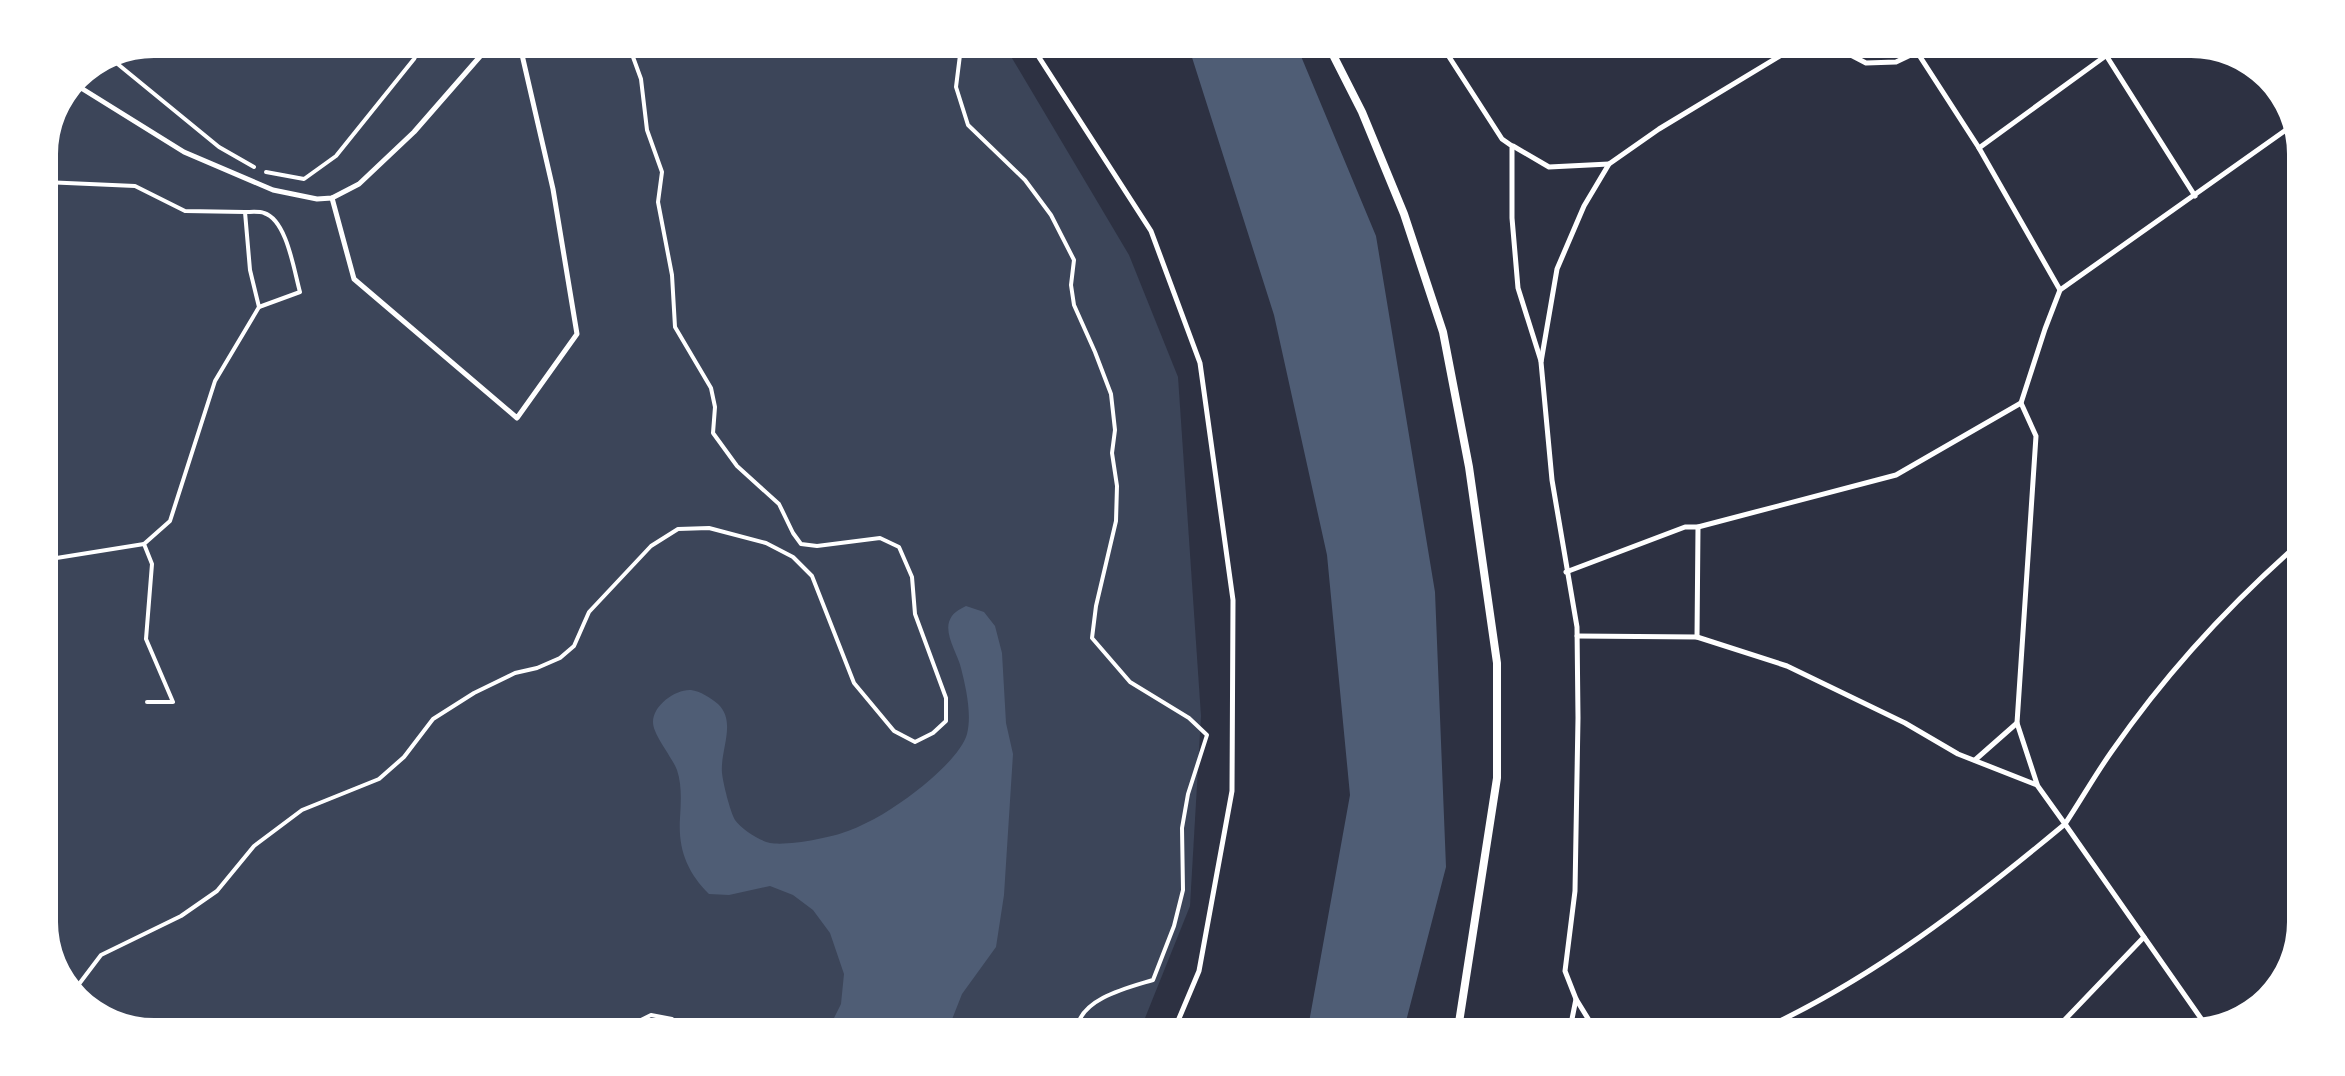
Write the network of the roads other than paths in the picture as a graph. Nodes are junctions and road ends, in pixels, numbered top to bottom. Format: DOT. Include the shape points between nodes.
graph roads {
  1 [pos="479,58"];
  2 [pos="523,58"];
  3 [pos="1039,58"];
  4 [pos="1335,58"];
  5 [pos="1450,58"];
  6 [pos="1776,58"];
  7 [pos="1856,58"];
  8 [pos="1905,58"];
  9 [pos="1922,58"];
  10 [pos="2100,58"];
  11 [pos="2110,58"];
  12 [pos="84,90"];
  13 [pos="2284,131"];
  14 [pos="1512,146"];
  15 [pos="1979,148"];
  16 [pos="1609,164"];
  17 [pos="2195,196"];
  18 [pos="332,198"];
  19 [pos="2060,290"];
  20 [pos="1541,362"];
  21 [pos="2021,403"];
  22 [pos="1698,527"];
  23 [pos="2287,555"];
  24 [pos="1566,572"];
  25 [pos="1577,636"];
  26 [pos="1697,637"];
  27 [pos="2017,723"];
  28 [pos="1975,760"];
  29 [pos="2037,785"];
  30 [pos="2065,824"];
  31 [pos="2144,937"];
  32 [pos="1576,999"];
  33 [pos="2200,1017"];
  34 [pos="1179,1018"];
  35 [pos="1460,1018"];
  36 [pos="1572,1018"];
  37 [pos="1588,1018"];
  38 [pos="1788,1018"];
  39 [pos="2066,1018"];
  1 -- 18 [label="lane" via="414,132 359,184"];
  2 -- 18 [label="lane" via="553,189 577,334 517,418 354,279"];
  3 -- 34 [label="lane" via="1151,231 1200,363 1233,600 1232,791 1199,971"];
  4 -- 35 [label="street" via="1404,214 1443,332 1497,663 1497,778"];
  5 -- 14 [label="lane" via="1502,139"];
  6 -- 16 [label="lane"];
  7 -- 8 [label="lane" via="1866,63"];
  9 -- 15 [label="lane"];
  10 -- 15 [label="lane"];
  11 -- 17 [label="lane"];
  12 -- 18 [label="lane" via="184,152 273,190"];
  13 -- 17 [label="lane"];
  14 -- 16 [label="lane" via="1549,167"];
  14 -- 20 [label="lane" via="1518,288"];
  15 -- 19 [label="lane"];
  16 -- 20 [label="lane" via="1557,269"];
  17 -- 19 [label="lane"];
  19 -- 21 [label="lane"];
  20 -- 24 [label="lane"];
  21 -- 22 [label="lane" via="1896,475"];
  21 -- 27 [label="lane" via="2036,436"];
  22 -- 24 [label="lane" via="1685,527"];
  22 -- 26 [label="lane"];
  23 -- 30 [label="lane" via="2218,621 2164,684"];
  24 -- 25 [label="lane"];
  25 -- 26 [label="lane"];
  25 -- 32 [label="lane" via="1575,891 1565,971"];
  26 -- 28 [label="lane" via="1787,666"];
  27 -- 28 [label="lane"];
  27 -- 29 [label="lane"];
  28 -- 29 [label="lane"];
  29 -- 30 [label="lane"];
  30 -- 31 [label="lane"];
  30 -- 38 [label="lane" via="1908,947"];
  31 -- 33 [label="lane"];
  31 -- 39 [label="lane"];
  32 -- 36 [label="lane"];
  32 -- 37 [label="lane"];
}
